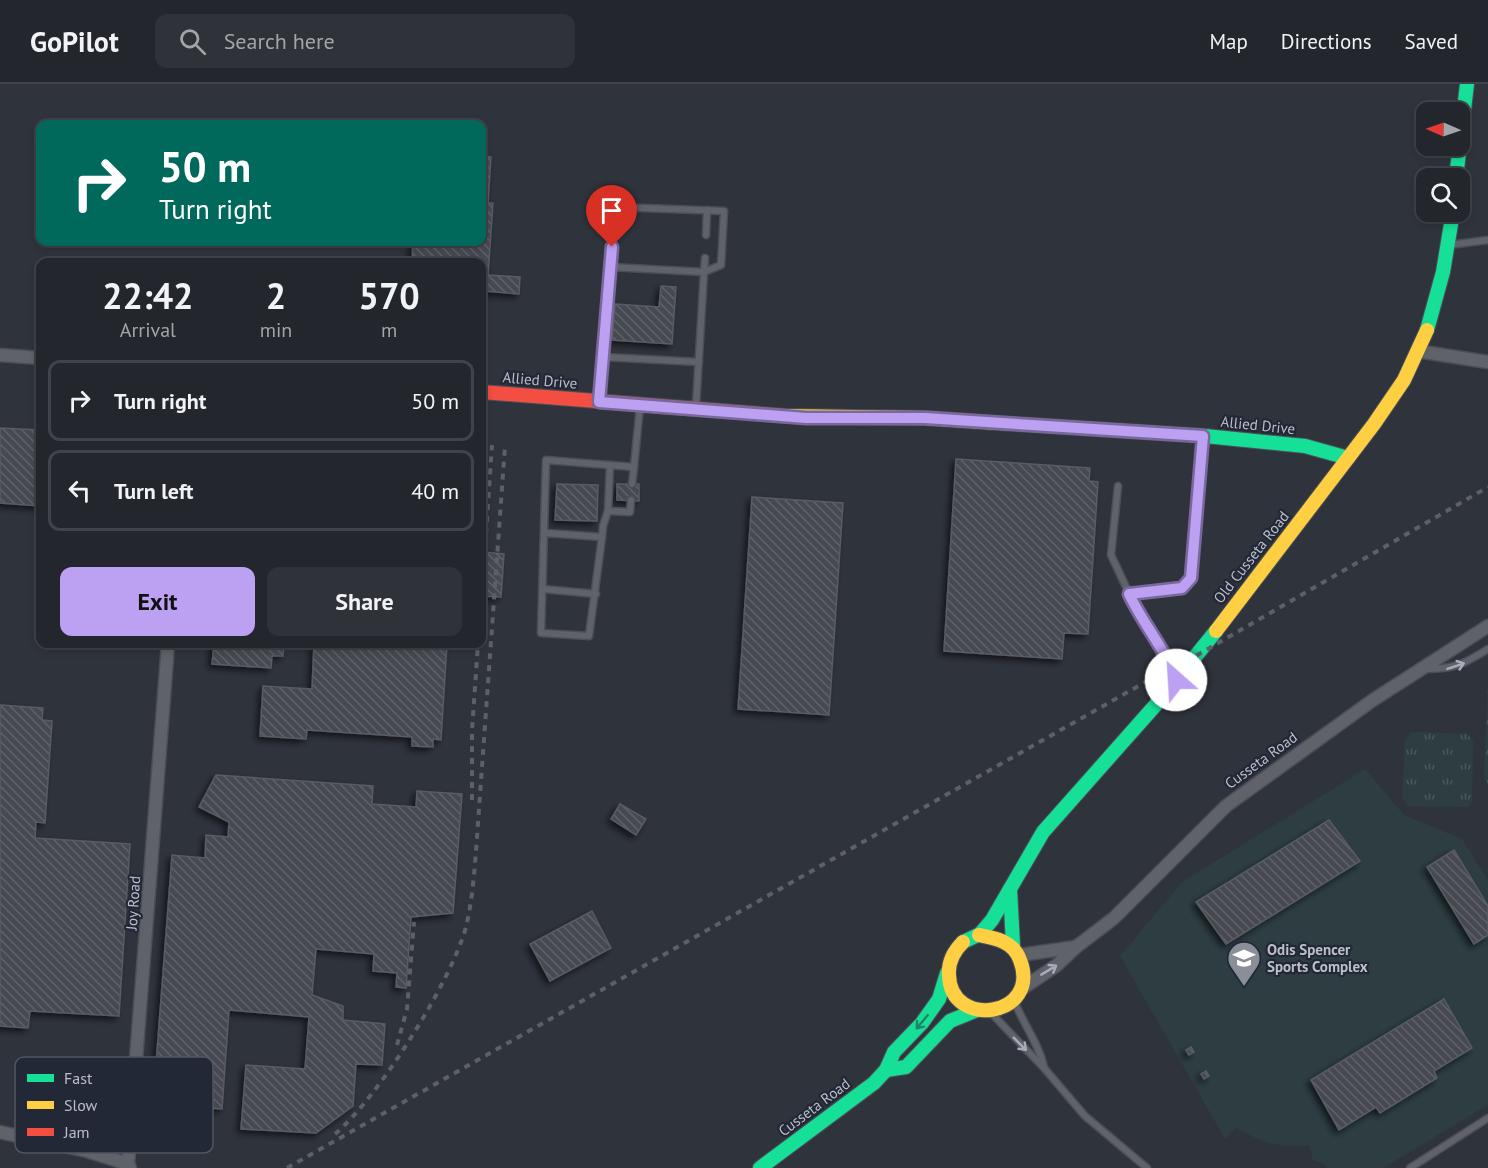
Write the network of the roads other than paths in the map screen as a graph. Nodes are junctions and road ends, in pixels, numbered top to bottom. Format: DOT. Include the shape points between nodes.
graph roads {
  1 [pos="1467,84"];
  2 [pos="1457,168"];
  3 [pos="707,210"];
  4 [pos="1451,222"];
  5 [pos="706,235"];
  6 [pos="1488,240"];
  7 [pos="1449,245"];
  8 [pos="705,258"];
  9 [pos="610,267"];
  10 [pos="704,272"];
  11 [pos="1417,351"];
  12 [pos="0,355"];
  13 [pos="604,357"];
  14 [pos="36,358"];
  15 [pos="699,362"];
  16 [pos="1488,362"];
  17 [pos="486,392"];
  18 [pos="599,402"];
  19 [pos="640,405"];
  20 [pos="696,410"];
  21 [pos="1203,436"];
  22 [pos="1348,458"];
  23 [pos="610,465"];
  24 [pos="634,467"];
  25 [pos="632,484"];
  26 [pos="1118,486"];
  27 [pos="632,500"];
  28 [pos="608,512"];
  29 [pos="545,533"];
  30 [pos="603,537"];
  31 [pos="543,589"];
  32 [pos="596,594"];
  33 [pos="1129,594"];
  34 [pos="1488,626"];
  35 [pos="168,648"];
  36 [pos="1488,649"];
  37 [pos="1420,669"];
  38 [pos="1176,680"];
  39 [pos="1010,887"];
  40 [pos="979,935"];
  41 [pos="1076,947"];
  42 [pos="1017,950"];
  43 [pos="948,970"];
  44 [pos="1017,995"];
  45 [pos="983,1010"];
  46 [pos="137,1057"];
  47 [pos="1044,1068"];
  48 [pos="886,1070"];
  49 [pos="1488,1118"];
  50 [pos="0,1132"];
  51 [pos="15,1135"];
  52 [pos="90,1153"];
  53 [pos="129,1166"];
  54 [pos="760,1168"];
  55 [pos="1148,1168"];
  56 [pos="1410,1168"];
  1 -- 2 [label="street"];
  3 -- 5 [label="lane"];
  3 -- 9 [label="lane" via="616,207"];
  3 -- 10 [label="lane" via="724,211 721,265"];
  4 -- 7 [label="street, Old Cusseta Road"];
  6 -- 7 [label="lane"];
  7 -- 11 [label="street, Old Cusseta Road" via="1426,333"];
  8 -- 10 [label="lane"];
  9 -- 10 [label="lane"];
  9 -- 13 [label="lane"];
  10 -- 15 [label="lane"];
  11 -- 16 [label="street"];
  11 -- 22 [label="street, Old Cusseta Road" via="1392,400"];
  12 -- 14 [label="street"];
  13 -- 15 [label="lane"];
  13 -- 18 [label="lane"];
  15 -- 20 [label="lane"];
  17 -- 18 [label="street, Allied Drive"];
  18 -- 19 [label="street, Allied Drive"];
  19 -- 20 [label="street, Allied Drive"];
  19 -- 24 [label="lane"];
  20 -- 21 [label="street, Allied Drive" via="806,418 925,418"];
  21 -- 22 [label="street, Allied Drive" via="1305,446"];
  21 -- 33 [label="lane" via="1191,578 1182,588"];
  22 -- 38 [label="street, Old Cusseta Road"];
  23 -- 24 [label="lane"];
  23 -- 28 [label="lane"];
  23 -- 29 [label="lane" via="546,460"];
  24 -- 25 [label="lane"];
  26 -- 33 [label="lane" via="1111,555"];
  27 -- 28 [label="lane" via="630,512"];
  28 -- 30 [label="lane"];
  29 -- 30 [label="lane"];
  29 -- 31 [label="lane"];
  30 -- 32 [label="lane"];
  31 -- 32 [label="lane"];
  31 -- 32 [label="lane" via="541,633 589,636"];
  33 -- 38 [label="lane"];
  34 -- 37 [label="street, Cusseta Road"];
  35 -- 46 [label="street, Joy Road"];
  37 -- 36 [label="lane, one-way" via="1450,669"];
  37 -- 41 [label="street, Cusseta Road" via="1226,806 1114,918"];
  38 -- 39 [label="street, Old Cusseta Road" via="1042,833"];
  39 -- 40 [label="street, Old Cusseta Road" via="998,912"];
  39 -- 42 [label="street"];
  40 -- 42 [label="street, Cusseta Road" via="997,936"];
  40 -- 43 [label="street, Cusseta Road" via="958,947"];
  41 -- 42 [label="street, Cusseta Road"];
  44 -- 41 [label="street, Cusseta Road, one-way"];
  42 -- 44 [label="street" via="1024,972"];
  43 -- 45 [label="street" via="955,995 965,1004"];
  43 -- 48 [label="street, Cusseta Road, one-way" via="939,999 894,1052"];
  44 -- 45 [label="street, Cusseta Road" via="1003,1007"];
  44 -- 47 [label="lane" via="1025,1028 1040,1050"];
  45 -- 47 [label="lane, one-way"];
  45 -- 48 [label="street, Cusseta Road" via="950,1021 906,1067"];
  47 -- 55 [label="lane" via="1085,1116"];
  48 -- 54 [label="street, Cusseta Road"];
  49 -- 56 [label="lane"];
  50 -- 51 [label="street, Joy Road"];
  52 -- 53 [label="street, Joy Road"];
}
